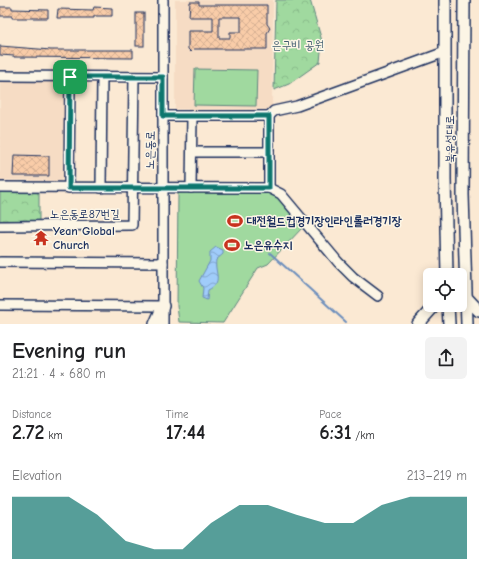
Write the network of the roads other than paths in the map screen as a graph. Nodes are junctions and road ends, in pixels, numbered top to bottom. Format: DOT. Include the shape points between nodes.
graph roads {
  1 [pos="163,0"];
  2 [pos="445,0"];
  3 [pos="464,0"];
  4 [pos="445,52"];
  5 [pos="0,76"];
  6 [pos="70,77"];
  7 [pos="102,77"];
  8 [pos="134,77"];
  9 [pos="163,77"];
  10 [pos="163,116"];
  11 [pos="192,116"];
  12 [pos="269,116"];
  13 [pos="192,152"];
  14 [pos="269,152"];
  15 [pos="0,187"];
  16 [pos="69,188"];
  17 [pos="101,188"];
  18 [pos="132,188"];
  19 [pos="162,188"];
  20 [pos="191,188"];
  21 [pos="269,188"];
  22 [pos="0,226"];
  23 [pos="0,262"];
  24 [pos="163,263"];
  25 [pos="447,268"];
  26 [pos="465,268"];
  27 [pos="378,296"];
  28 [pos="467,298"];
  29 [pos="0,305"];
  30 [pos="163,306"];
  31 [pos="479,311"];
  32 [pos="429,312"];
  33 [pos="448,312"];
  34 [pos="466,312"];
  35 [pos="155,324"];
  36 [pos="163,324"];
  37 [pos="418,324"];
  38 [pos="449,324"];
  39 [pos="466,324"];
  1 -- 9 [label="street, 노은동로"];
  2 -- 4 [label="main road, 북유성대로"];
  3 -- 26 [label="main road, 북유성대로"];
  4 -- 12 [label="street" via="297,106 274,111"];
  4 -- 25 [label="main road, 북유성대로"];
  5 -- 6 [label="street"];
  6 -- 7 [label="street"];
  6 -- 16 [label="street"];
  7 -- 8 [label="street"];
  7 -- 17 [label="street"];
  8 -- 9 [label="street"];
  8 -- 18 [label="street, 노은동로87번길"];
  9 -- 10 [label="street, 노은동로"];
  10 -- 11 [label="street"];
  10 -- 19 [label="street, 노은동로"];
  11 -- 12 [label="street"];
  11 -- 13 [label="street"];
  12 -- 14 [label="street"];
  13 -- 14 [label="street"];
  13 -- 20 [label="street"];
  14 -- 21 [label="street"];
  15 -- 16 [label="street"];
  16 -- 17 [label="street"];
  17 -- 18 [label="street"];
  18 -- 19 [label="street"];
  18 -- 22 [label="street, 노은동로87번길" via="132,225"];
  19 -- 20 [label="street"];
  19 -- 24 [label="street, 노은동로"];
  20 -- 21 [label="street"];
  21 -- 27 [label="street" via="281,194 338,262"];
  23 -- 24 [label="street"];
  24 -- 30 [label="street, 노은동로"];
  28 -- 31 [label="main road"];
  29 -- 30 [label="street"];
  30 -- 35 [label="main road"];
  30 -- 36 [label="street, 노은동로"];
  32 -- 37 [label="main road"];
  33 -- 38 [label="main road"];
  34 -- 39 [label="main road, 북유성대로"];
}
